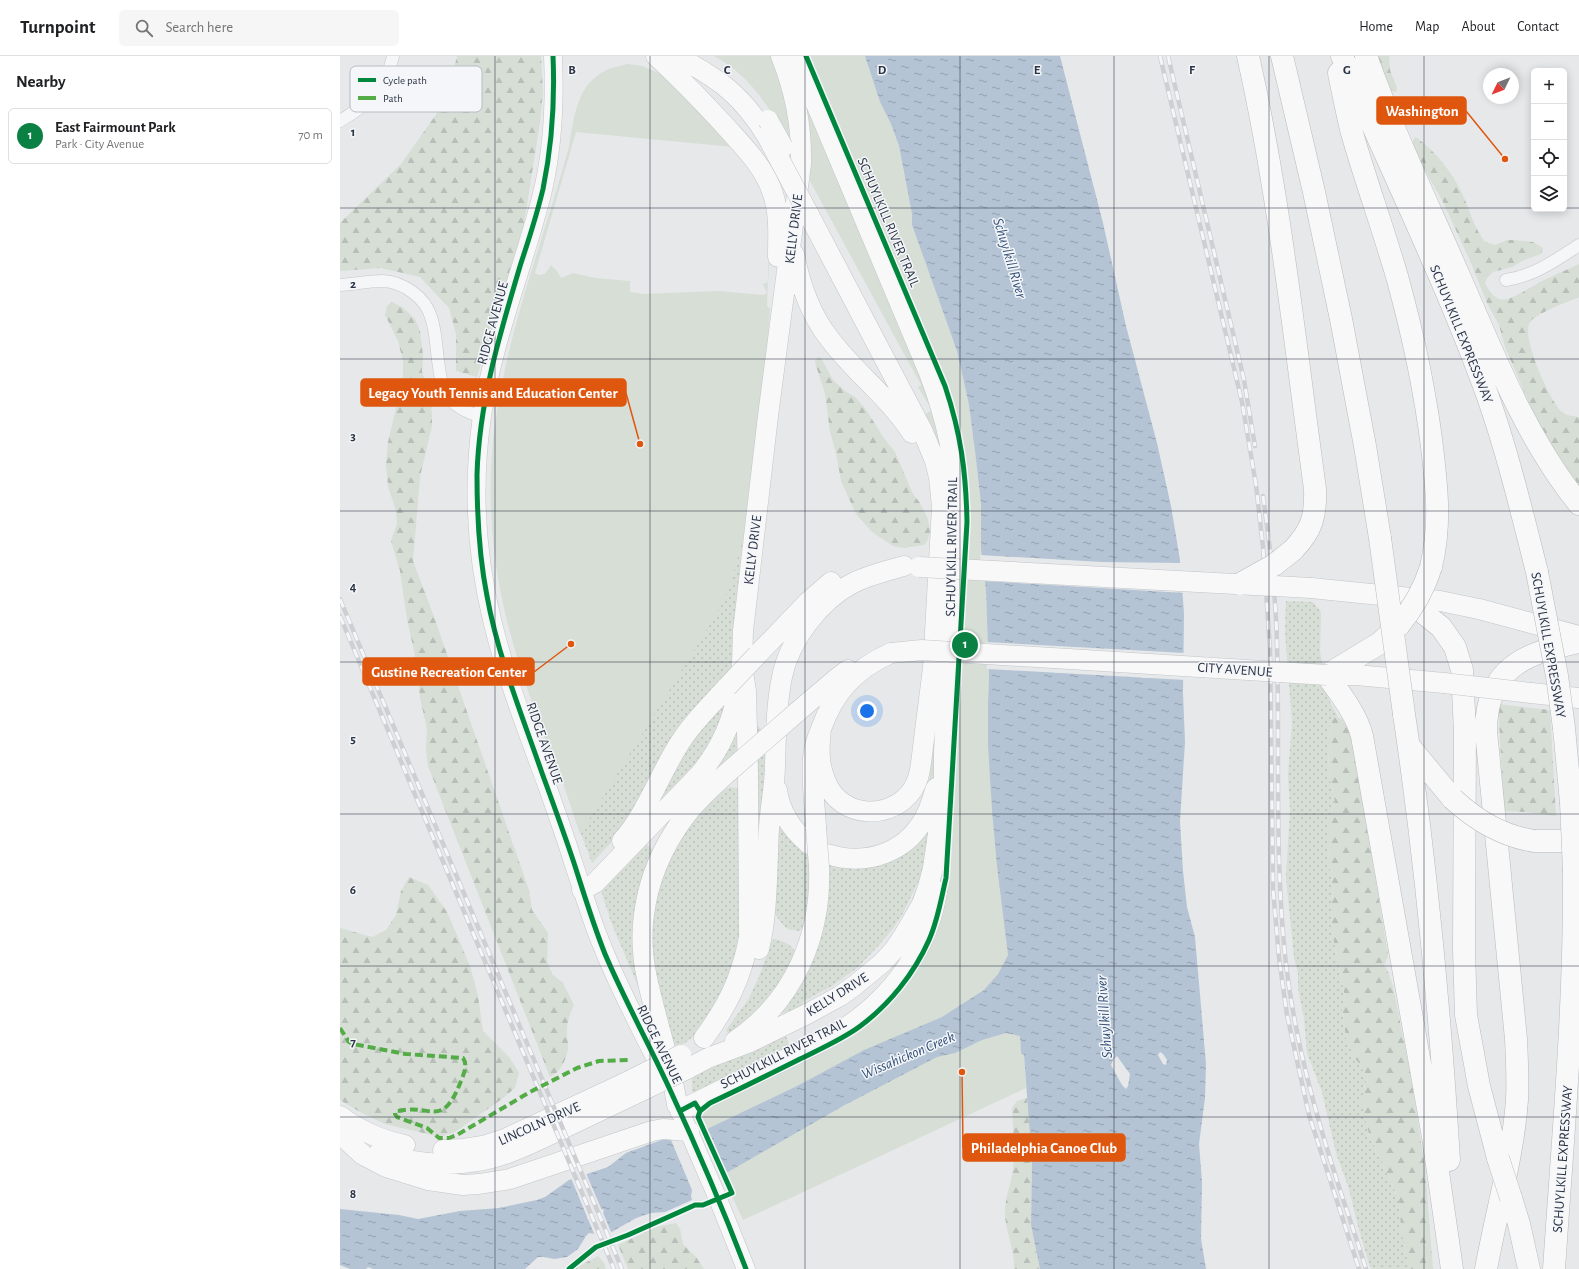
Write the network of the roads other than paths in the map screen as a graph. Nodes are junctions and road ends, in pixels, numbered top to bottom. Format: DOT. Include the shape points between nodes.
graph roads {
  1 [pos="393,56"];
  2 [pos="553,56"];
  3 [pos="656,56"];
  4 [pos="676,56"];
  5 [pos="698,56"];
  6 [pos="781,56"];
  7 [pos="796,56"];
  8 [pos="1248,56"];
  9 [pos="1335,56"];
  10 [pos="1342,56"];
  11 [pos="1366,56"];
  12 [pos="1284,59"];
  13 [pos="390,66"];
  14 [pos="354,112"];
  15 [pos="340,121"];
  16 [pos="768,128"];
  17 [pos="809,204"];
  18 [pos="791,240"];
  19 [pos="1579,245"];
  20 [pos="1506,280"];
  21 [pos="340,285"];
  22 [pos="774,373"];
  23 [pos="482,418"];
  24 [pos="956,486"];
  25 [pos="1579,504"];
  26 [pos="942,525"];
  27 [pos="912,566"];
  28 [pos="1240,584"];
  29 [pos="1387,596"];
  30 [pos="1579,636"];
  31 [pos="1579,642"];
  32 [pos="891,653"];
  33 [pos="750,660"];
  34 [pos="1356,666"];
  35 [pos="1326,675"];
  36 [pos="1579,698"];
  37 [pos="821,728"];
  38 [pos="1409,746"];
  39 [pos="944,751"];
  40 [pos="775,774"];
  41 [pos="813,836"];
  42 [pos="1579,838"];
  43 [pos="938,843"];
  44 [pos="823,860"];
  45 [pos="582,890"];
  46 [pos="704,1038"];
  47 [pos="1579,1056"];
  48 [pos="708,1058"];
  49 [pos="684,1062"];
  50 [pos="632,1088"];
  51 [pos="678,1108"];
  52 [pos="340,1116"];
  53 [pos="689,1131"];
  54 [pos="1564,1131"];
  55 [pos="340,1133"];
  56 [pos="746,1269"];
  57 [pos="1452,1269"];
  58 [pos="1455,1269"];
  59 [pos="1486,1269"];
  60 [pos="1529,1269"];
  61 [pos="1554,1269"];
  1 -- 13 [label="street"];
  2 -- 23 [label="main road, RIDGE AVENUE" via="554,96 546,171 537,212 499,337"];
  3 -- 22 [label="main road" via="738,140 759,166 773,193 779,225"];
  4 -- 16 [label="main road" via="706,72 734,93"];
  5 -- 16 [label="main road" via="721,69 741,86 756,103"];
  6 -- 18 [label="main road, KELLY DRIVE" via="796,102 802,143"];
  7 -- 24 [label="main road, KELLY DRIVE" via="936,390 952,452"];
  8 -- 28 [label="highway, bridge" via="1277,214 1316,505 1312,524 1302,541 1274,565"];
  9 -- 34 [label="highway, bridge" via="1352,132 1408,316 1424,393 1438,510 1437,542 1425,586 1399,625"];
  10 -- 54 [label="highway, SCHUYLKILL EXPRESSWAY, bridge" via="1473,356 1505,452 1537,572 1548,625 1564,728 1574,871 1572,998"];
  11 -- 25 [label="highway" via="1402,145 1504,376 1544,453"];
  12 -- 38 [label="highway, bridge" via="1341,319 1365,446"];
  14 -- 15 [label="street"];
  16 -- 17 [label="main road, bridge"];
  17 -- 24 [label="main road" via="934,424"];
  17 -- 26 [label="main road" via="930,446 938,477"];
  18 -- 22 [label="main road, KELLY DRIVE"];
  18 -- 26 [label="main road" via="802,286 814,316 838,350 894,408 919,444 930,472"];
  19 -- 20 [label="street" via="1544,268"];
  21 -- 23 [label="street" via="392,282 416,295 431,315 443,388 457,406"];
  22 -- 33 [label="main road, KELLY DRIVE" via="743,631"];
  23 -- 45 [label="main road, RIDGE AVENUE" via="477,472 478,522 487,598 502,656"];
  24 -- 39 [label="main road, KELLY DRIVE" via="956,550"];
  26 -- 37 [label="main road" via="930,690 919,775 913,790 900,803 883,811 864,812 846,805 831,791 822,773 819,756"];
  27 -- 28 [label="main road, bridge"];
  27 -- 33 [label="main road" via="873,564 859,567 833,580"];
  27 -- 40 [label="main road" via="870,576 851,584 833,597 797,638 782,678"];
  28 -- 29 [label="main road, bridge"];
  29 -- 30 [label="main road" via="1448,602"];
  29 -- 60 [label="highway, bridge" via="1416,607 1441,627 1455,647 1462,670 1465,732 1466,1015 1479,1086 1521,1231"];
  31 -- 59 [label="highway" via="1538,652 1513,666 1495,688 1487,708 1486,731 1517,1071 1513,1130"];
  32 -- 35 [label="main road, CITY AVENUE, bridge" via="922,650"];
  32 -- 37 [label="main road" via="865,667 842,688 832,702"];
  32 -- 51 [label="main road, bridge" via="873,657 836,678 726,774 696,802 675,830 657,864 645,904 642,934 644,965 671,1069"];
  33 -- 45 [label="main road, bridge" via="683,737 635,824 592,873"];
  33 -- 45 [label="main road" via="733,715 711,761 595,884"];
  33 -- 46 [label="main road, KELLY DRIVE" via="746,691 749,937 735,989"];
  34 -- 35 [label="highway"];
  34 -- 36 [label="main road, bridge" via="1444,684"];
  35 -- 57 [label="highway" via="1351,710 1362,736 1433,1137"];
  37 -- 41 [label="main road" via="813,757"];
  38 -- 42 [label="highway, bridge" via="1453,799 1477,820 1491,828 1520,839 1534,841 1565,841"];
  38 -- 58 [label="highway" via="1429,902 1440,1019"];
  39 -- 43 [label="main road, KELLY DRIVE" via="945,786"];
  39 -- 44 [label="main road" via="928,812 904,843 882,855 870,858"];
  40 -- 41 [label="main road" via="784,815 797,833"];
  40 -- 46 [label="main road" via="769,824 763,926 757,956 739,999"];
  41 -- 44 [label="main road, bridge"];
  43 -- 48 [label="main road, KELLY DRIVE" via="922,904 882,963 854,986 824,1005 748,1043"];
  43 -- 51 [label="main road" via="939,878 928,926 909,964 879,1001 832,1036"];
  44 -- 48 [label="main road" via="816,918 807,949 792,980 761,1019 740,1038"];
  45 -- 51 [label="main road, RIDGE AVENUE" via="618,983"];
  46 -- 49 [label="main road, LINCOLN DRIVE"];
  47 -- 54 [label="highway"];
  48 -- 49 [label="main road, LINCOLN DRIVE"];
  49 -- 50 [label="main road, LINCOLN DRIVE, bridge"];
  50 -- 52 [label="main road, LINCOLN DRIVE" via="506,1139 463,1149 441,1150 400,1145 363,1131"];
  50 -- 55 [label="main road, LINCOLN DRIVE" via="519,1149 474,1162 439,1164 405,1159 363,1146"];
  51 -- 53 [label="main road, RIDGE AVENUE"];
  53 -- 55 [label="main road" via="652,1131 510,1179 463,1185 428,1180 386,1166 363,1154"];
  53 -- 56 [label="main road, RIDGE AVENUE"];
  54 -- 61 [label="highway, SCHUYLKILL EXPRESSWAY"];
}
